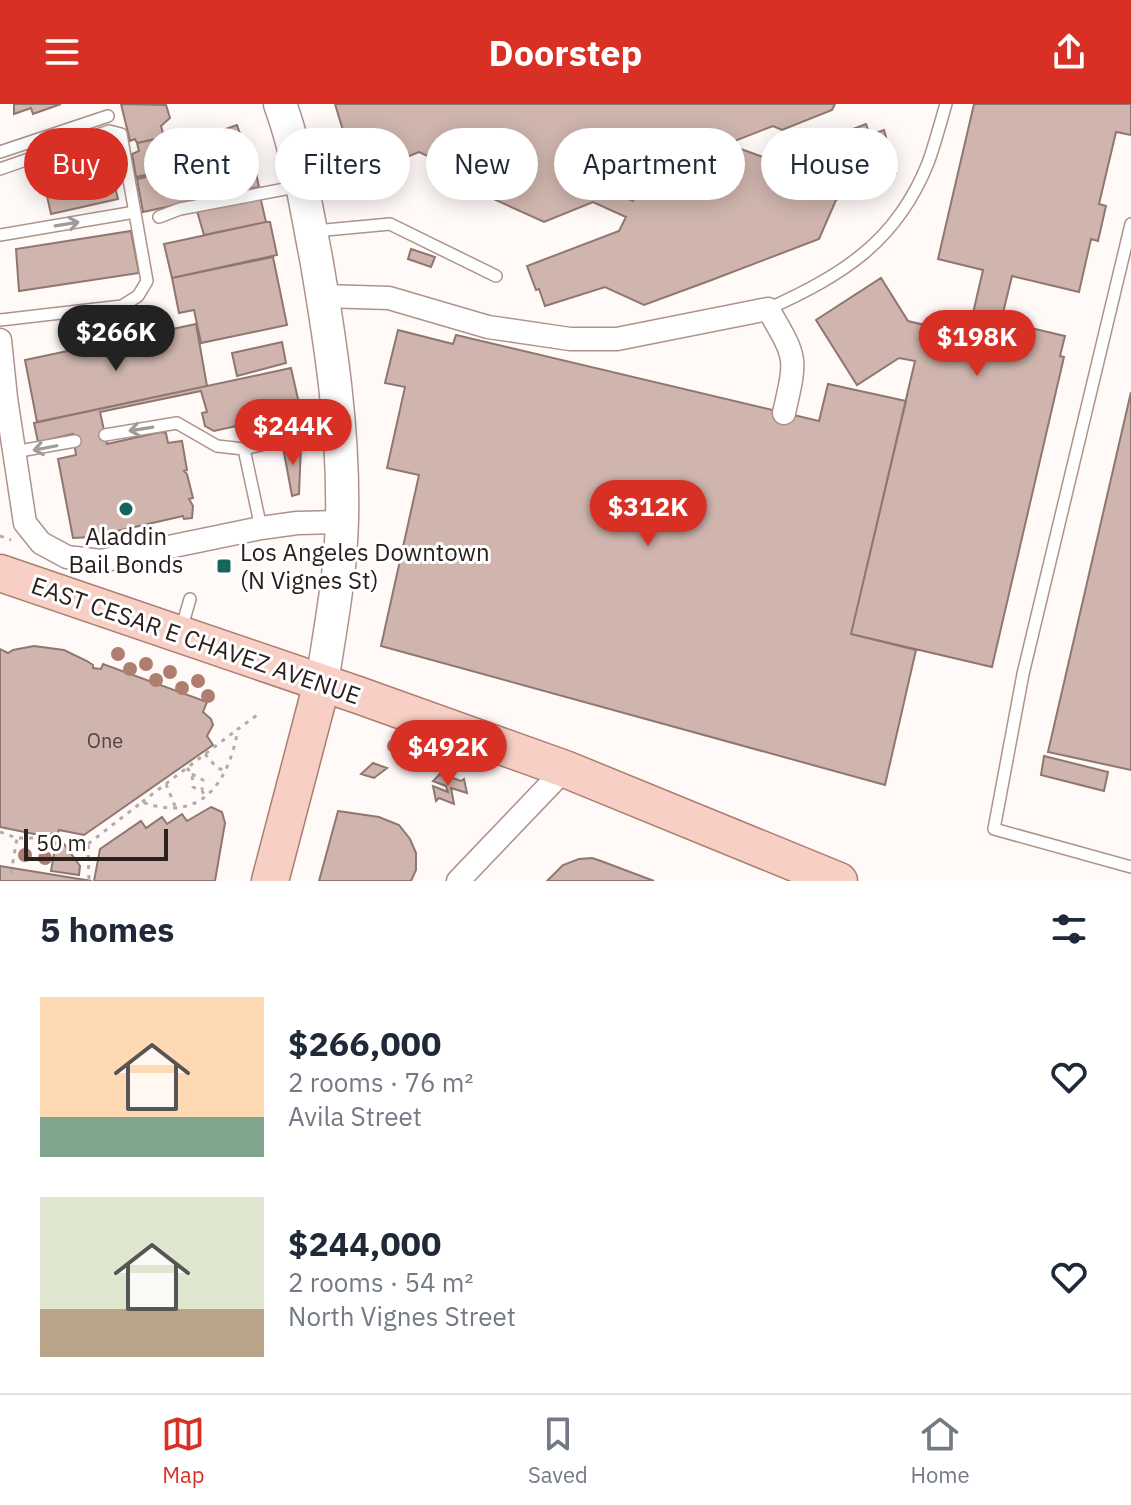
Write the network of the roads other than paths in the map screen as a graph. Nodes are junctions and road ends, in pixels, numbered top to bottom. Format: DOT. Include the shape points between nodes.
graph roads {
  1 [pos="280,104"];
  2 [pos="946,104"];
  3 [pos="108,116"];
  4 [pos="286,128"];
  5 [pos="0,152"];
  6 [pos="0,169"];
  7 [pos="275,192"];
  8 [pos="305,200"];
  9 [pos="135,212"];
  10 [pos="159,217"];
  11 [pos="1131,224"];
  12 [pos="311,232"];
  13 [pos="0,235"];
  14 [pos="496,276"];
  15 [pos="323,296"];
  16 [pos="768,309"];
  17 [pos="0,320"];
  18 [pos="0,340"];
  19 [pos="784,413"];
  20 [pos="341,432"];
  21 [pos="105,435"];
  22 [pos="75,441"];
  23 [pos="244,449"];
  24 [pos="14,452"];
  25 [pos="342,522"];
  26 [pos="261,528"];
  27 [pos="0,573"];
  28 [pos="190,599"];
  29 [pos="180,635"];
  30 [pos="322,683"];
  31 [pos="565,769"];
  32 [pos="1131,867"];
  33 [pos="270,881"];
  34 [pos="458,881"];
  35 [pos="839,881"];
  1 -- 4 [label="main road"];
  2 -- 16 [label="lane" via="918,186 884,235 821,285"];
  3 -- 5 [label="lane"];
  6 -- 9 [label="lane" via="116,131 121,134"];
  7 -- 10 [label="lane"];
  8 -- 12 [label="main road"];
  13 -- 9 [label="lane, one-way"];
  9 -- 17 [label="lane" via="147,281 138,296 122,306"];
  11 -- 32 [label="lane" via="1023,674 994,829"];
  12 -- 14 [label="lane" via="390,224"];
  12 -- 15 [label="main road"];
  15 -- 16 [label="street" via="389,298 488,327 570,339 617,339"];
  15 -- 20 [label="main road"];
  16 -- 19 [label="street" via="794,363"];
  18 -- 24 [label="street"];
  20 -- 23 [label="lane" via="305,434"];
  20 -- 25 [label="main road"];
  23 -- 21 [label="lane, one-way" via="217,446 177,423"];
  22 -- 24 [label="lane, one-way"];
  23 -- 26 [label="lane"];
  24 -- 26 [label="street" via="25,523 41,543 67,557 101,561"];
  25 -- 26 [label="street"];
  25 -- 30 [label="main road"];
  27 -- 29 [label="main road, EAST CESAR E CHAVEZ AVENUE"];
  28 -- 29 [label="lane"];
  29 -- 30 [label="main road, EAST CESAR E CHAVEZ AVENUE"];
  30 -- 31 [label="main road, EAST CESAR E CHAVEZ AVENUE"];
  30 -- 33 [label="main road"];
  31 -- 34 [label="street"];
  31 -- 35 [label="main road, EAST CESAR E CHAVEZ AVENUE"];
}
